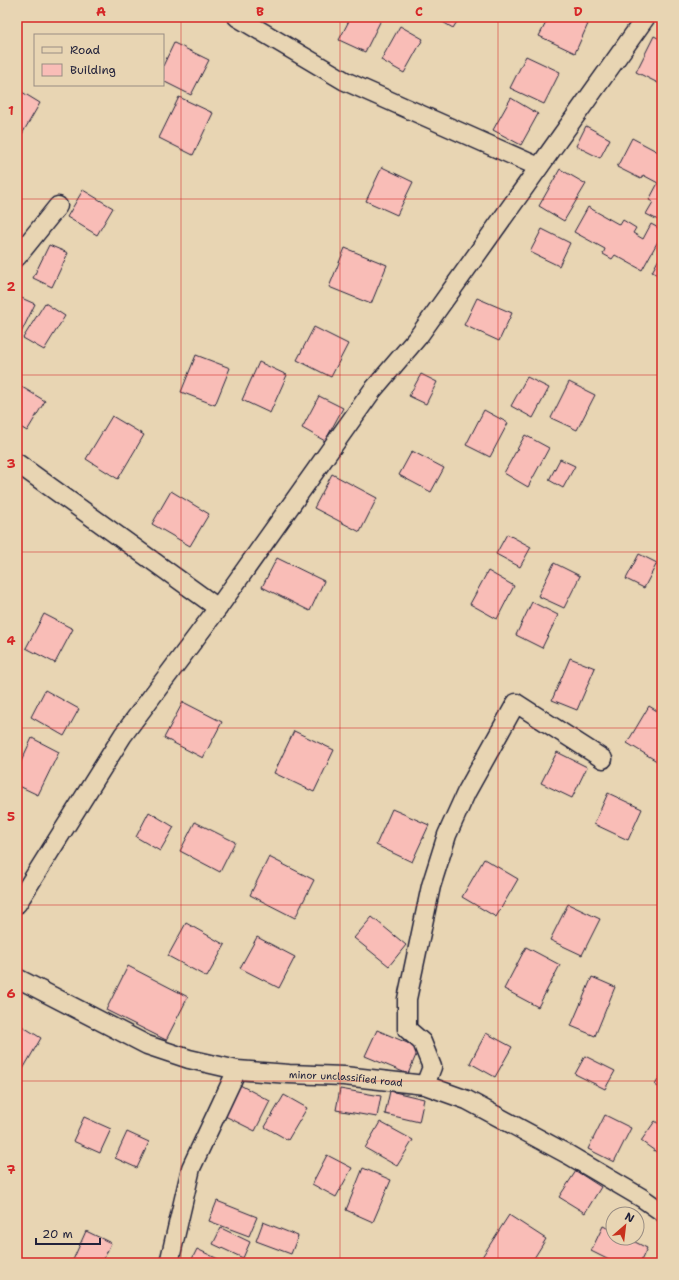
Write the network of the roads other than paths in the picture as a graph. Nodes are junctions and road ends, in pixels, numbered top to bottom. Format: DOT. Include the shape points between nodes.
graph roads {
  1 [pos="237,17"];
  2 [pos="646,17"];
  3 [pos="539,167"];
  4 [pos="58,206"];
  5 [pos="17,257"];
  6 [pos="17,463"];
  7 [pos="218,608"];
  8 [pos="603,759"];
  9 [pos="17,904"];
  10 [pos="17,978"];
  11 [pos="237,1070"];
  12 [pos="426,1085"];
  13 [pos="662,1212"];
  14 [pos="169,1263"];
  1 -- 3 [label="street" via="345,80"];
  2 -- 3 [label="street"];
  3 -- 7 [label="street" via="418,337 372,391"];
  4 -- 5 [label="street"];
  6 -- 7 [label="street"];
  7 -- 9 [label="street" via="123,735"];
  8 -- 12 [label="street" via="516,703 466,793 447,835 430,886 407,999 407,1029 422,1042 432,1067"];
  10 -- 11 [label="street, minor unclassified road" via="147,1045 189,1059"];
  11 -- 12 [label="street, minor unclassified road" via="344,1076"];
  11 -- 14 [label="street" via="191,1168"];
  12 -- 13 [label="street, minor unclassified road" via="467,1100 569,1155"];
}
